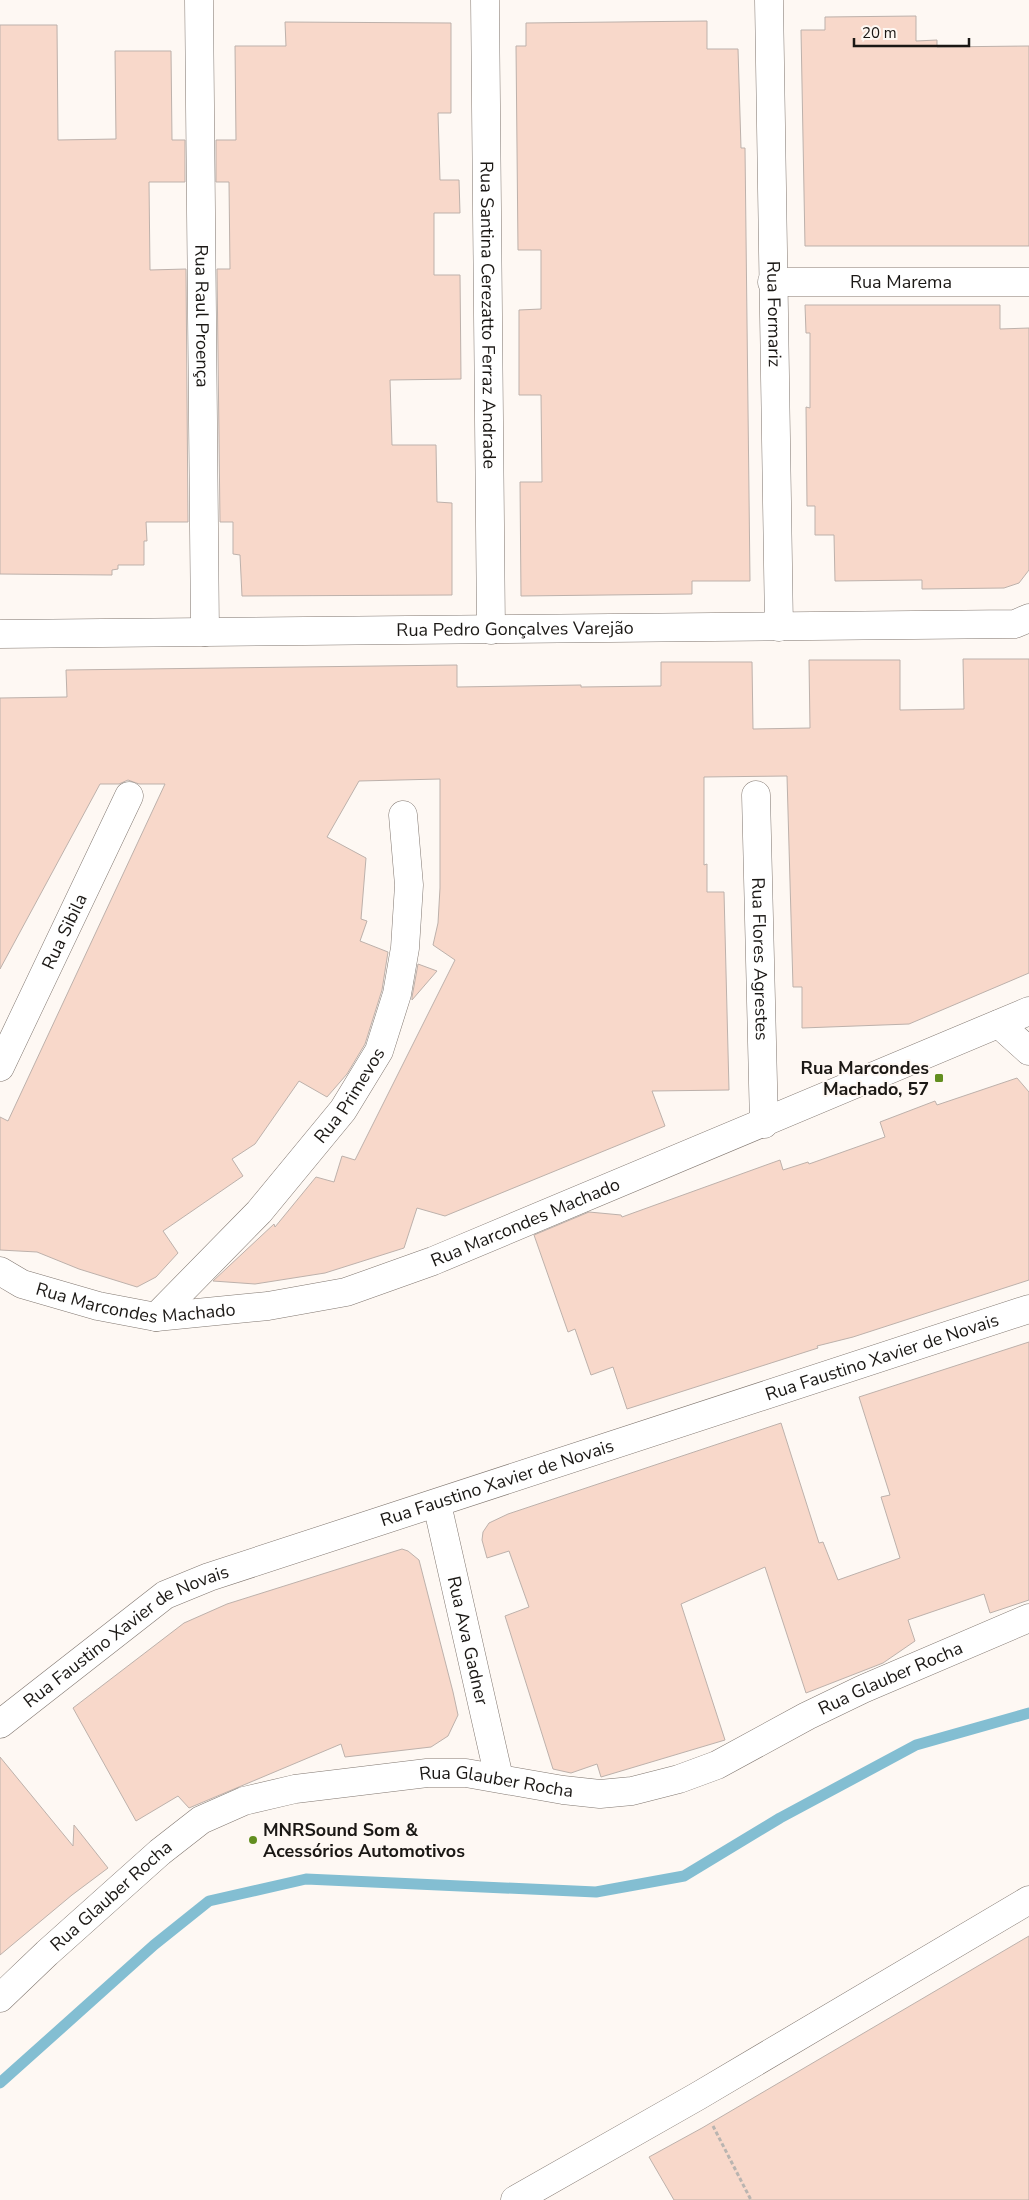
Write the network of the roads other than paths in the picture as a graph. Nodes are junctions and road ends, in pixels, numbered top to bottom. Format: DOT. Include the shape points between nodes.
graph roads {
  1 [pos="199,0"];
  2 [pos="485,0"];
  3 [pos="769,0"];
  4 [pos="772,282"];
  5 [pos="1029,282"];
  6 [pos="1029,618"];
  7 [pos="778,627"];
  8 [pos="491,630"];
  9 [pos="205,632"];
  10 [pos="0,634"];
  11 [pos="756,795"];
  12 [pos="129,796"];
  13 [pos="403,815"];
  14 [pos="1029,1011"];
  15 [pos="999,1024"];
  16 [pos="1029,1051"];
  17 [pos="0,1067"];
  18 [pos="764,1124"];
  19 [pos="0,1271"];
  20 [pos="1029,1310"];
  21 [pos="156,1317"];
  22 [pos="437,1504"];
  23 [pos="1029,1618"];
  24 [pos="3,1715"];
  25 [pos="498,1778"];
  26 [pos="1029,1900"];
  27 [pos="0,1998"];
  28 [pos="515,2200"];
  1 -- 9 [label="street, Rua Raul Proença"];
  2 -- 8 [label="street, Rua Santina Cerezatto Ferraz Andrade"];
  3 -- 4 [label="street, Rua Formariz"];
  4 -- 5 [label="street, Rua Marema"];
  4 -- 7 [label="street, Rua Formariz"];
  6 -- 7 [label="street, Rua Pedro Gonçalves Varejão" via="1015,624"];
  7 -- 8 [label="street, Rua Pedro Gonçalves Varejão"];
  8 -- 9 [label="street, Rua Pedro Gonçalves Varejão"];
  9 -- 10 [label="street, Rua Pedro Gonçalves Varejão"];
  11 -- 18 [label="street, Rua Flores Agrestes"];
  12 -- 17 [label="street, Rua Sibila"];
  13 -- 21 [label="street, Rua Primevos" via="409,886 405,948 397,994 379,1051 343,1110 259,1212"];
  14 -- 15 [label="street, Rua Marcondes Machado"];
  15 -- 16 [label="street"];
  15 -- 18 [label="street, Rua Marcondes Machado"];
  18 -- 21 [label="street, Rua Marcondes Machado" via="433,1262 346,1292 268,1306"];
  19 -- 21 [label="street, Rua Marcondes Machado" via="22,1284 98,1306"];
  20 -- 22 [label="street, Rua Faustino Xavier de Novais"];
  22 -- 24 [label="street, Rua Faustino Xavier de Novais" via="210,1577 165,1595"];
  22 -- 25 [label="street, Rua Ava Gadner"];
  23 -- 25 [label="street, Rua Glauber Rocha" via="863,1689 717,1765 678,1779 632,1791 600,1794"];
  25 -- 27 [label="street, Rua Glauber Rocha" via="466,1773 427,1773 295,1789 244,1801 201,1820 160,1852"];
  26 -- 28 [label="street"];
}
